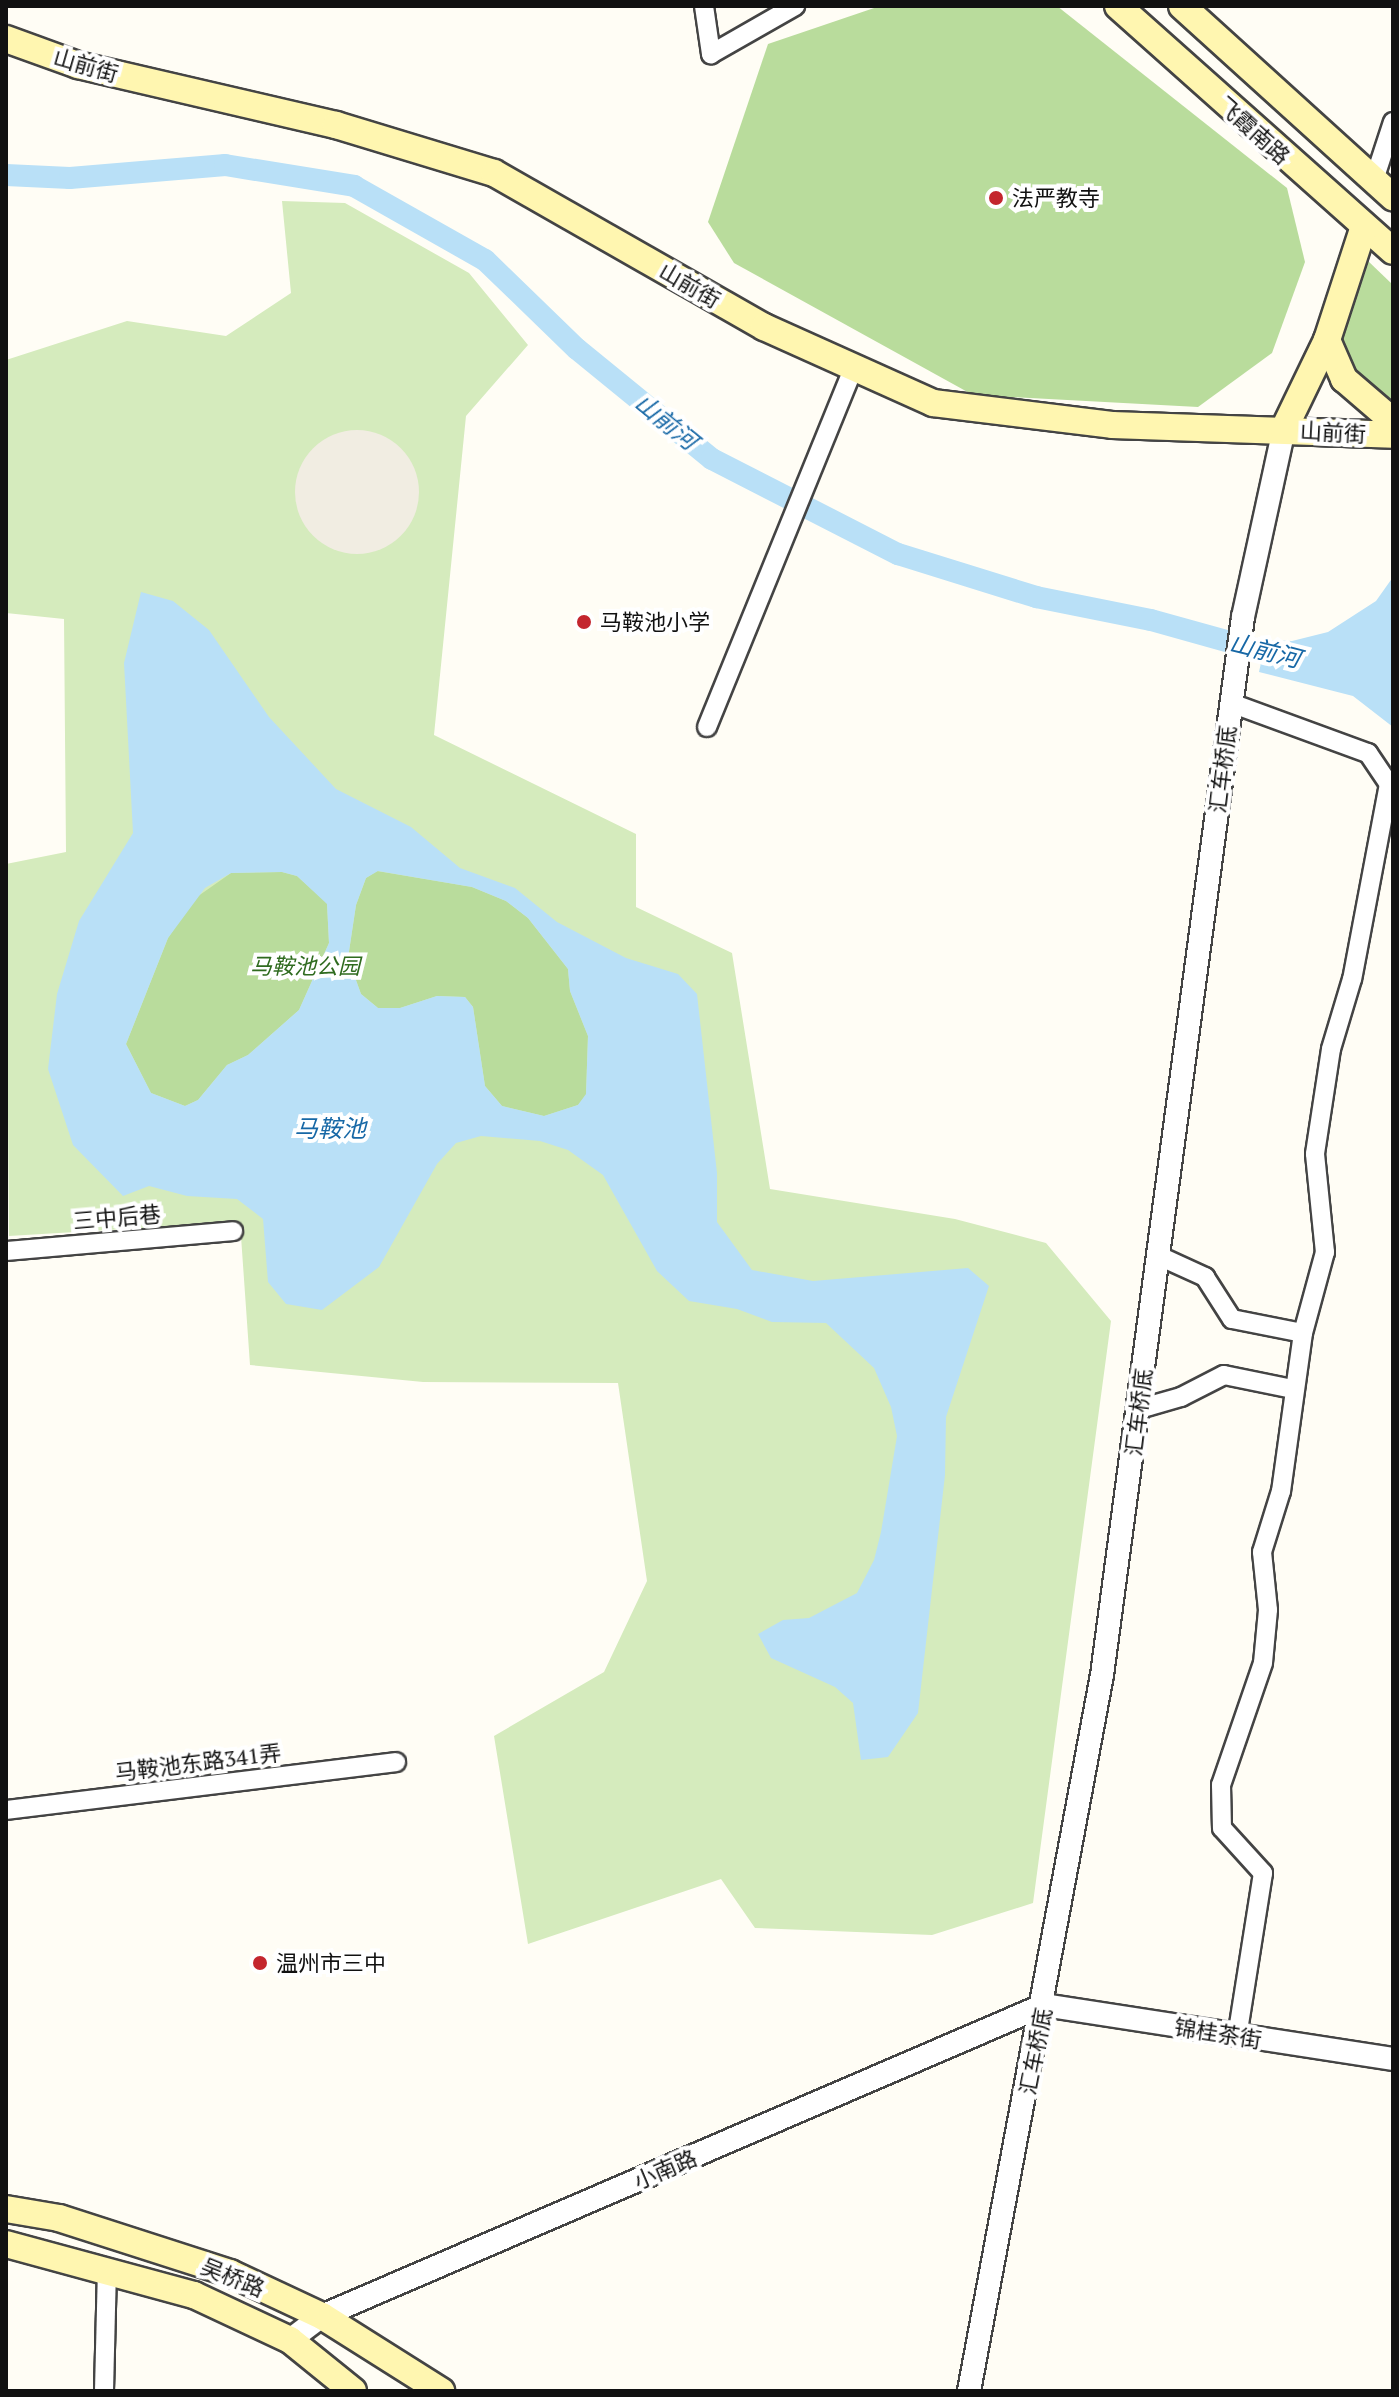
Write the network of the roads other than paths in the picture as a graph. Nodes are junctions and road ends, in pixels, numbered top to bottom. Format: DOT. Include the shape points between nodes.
graph roads {
  1 [pos="704,6"];
  2 [pos="795,6"];
  3 [pos="1118,6"];
  4 [pos="1182,6"];
  5 [pos="6,39"];
  6 [pos="1393,122"];
  7 [pos="1384,188"];
  8 [pos="1363,229"];
  9 [pos="1393,251"];
  10 [pos="1327,340"];
  11 [pos="854,367"];
  12 [pos="1393,421"];
  13 [pos="1284,429"];
  14 [pos="1393,435"];
  15 [pos="1232,694"];
  16 [pos="707,727"];
  17 [pos="233,1231"];
  18 [pos="6,1251"];
  19 [pos="1159,1256"];
  20 [pos="1303,1333"];
  21 [pos="1293,1389"];
  22 [pos="1139,1409"];
  23 [pos="396,1762"];
  24 [pos="6,1810"];
  25 [pos="1044,2005"];
  26 [pos="1237,2037"];
  27 [pos="1393,2059"];
  28 [pos="6,2209"];
  29 [pos="6,2244"];
  30 [pos="107,2270"];
  31 [pos="322,2316"];
  32 [pos="290,2340"];
  33 [pos="104,2391"];
  34 [pos="353,2391"];
  35 [pos="441,2391"];
  36 [pos="969,2391"];
  1 -- 2 [label="street" via="711,54"];
  3 -- 8 [label="main road, 飞霞南路"];
  4 -- 7 [label="main road, 飞霞南路"];
  5 -- 11 [label="main road, 山前街" via="78,65 336,125 494,173 764,327"];
  6 -- 7 [label="street"];
  8 -- 9 [label="main road, 飞霞南路"];
  8 -- 10 [label="main road"];
  10 -- 12 [label="main road, 山前街" via="1344,379"];
  10 -- 13 [label="main road"];
  11 -- 13 [label="main road, 山前街" via="933,403 1112,425"];
  11 -- 16 [label="street"];
  13 -- 14 [label="main road, 山前街"];
  13 -- 15 [label="street, 汇车桥底" via="1243,617"];
  15 -- 19 [label="street, 汇车桥底"];
  15 -- 20 [label="street" via="1368,753 1389,784 1352,979 1331,1049 1315,1154 1325,1252"];
  17 -- 18 [label="street, 三中后巷"];
  19 -- 20 [label="street" via="1205,1277 1232,1319"];
  19 -- 22 [label="street, 汇车桥底"];
  20 -- 21 [label="street"];
  21 -- 22 [label="street" via="1224,1375 1181,1397"];
  21 -- 26 [label="street" via="1281,1491 1262,1552 1268,1610 1263,1663 1221,1785 1222,1828 1263,1873"];
  22 -- 25 [label="street, 汇车桥底" via="1102,1675"];
  23 -- 24 [label="street, 马鞍池东路341弄"];
  25 -- 26 [label="street, 锦桂茶街"];
  25 -- 31 [label="street, 小南路"];
  25 -- 36 [label="street, 汇车桥底"];
  26 -- 27 [label="street, 锦桂茶街"];
  28 -- 31 [label="main road, 吴桥路" via="59,2218 230,2273"];
  29 -- 30 [label="main road, 吴桥路"];
  30 -- 32 [label="main road, 吴桥路" via="194,2295"];
  30 -- 33 [label="street"];
  31 -- 32 [label="street, 小南路"];
  31 -- 35 [label="main road, 吴桥路"];
  32 -- 34 [label="main road, 吴桥路"];
}
